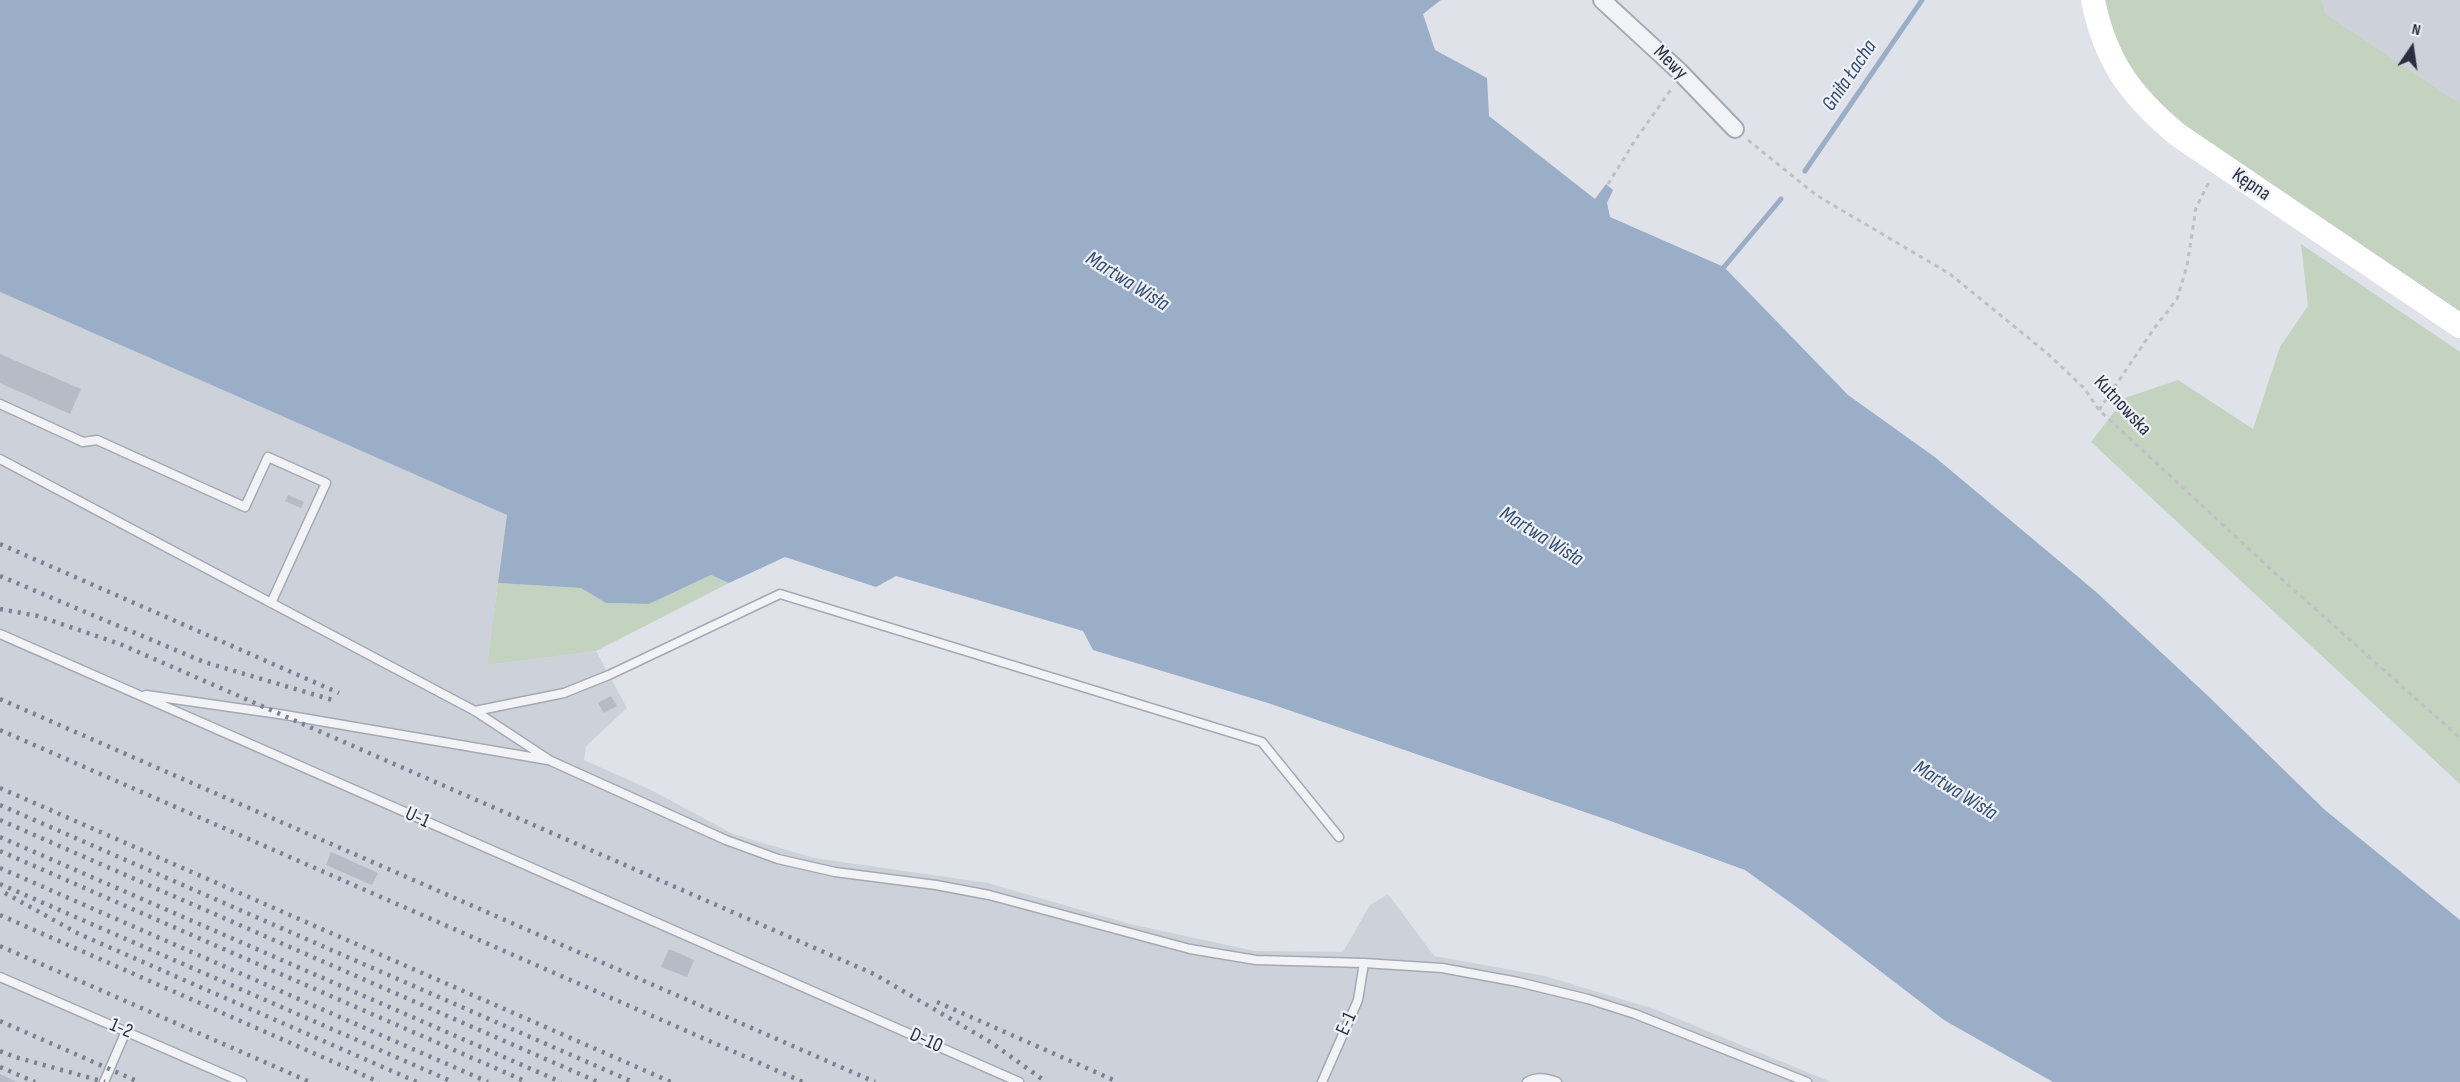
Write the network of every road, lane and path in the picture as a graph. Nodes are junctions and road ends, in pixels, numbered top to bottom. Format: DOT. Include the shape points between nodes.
graph roads {
  1 [pos="1602,0"];
  2 [pos="2093,0"];
  3 [pos="1682,74"];
  4 [pos="1735,129"];
  5 [pos="2218,163"];
  6 [pos="1608,184"];
  7 [pos="2460,326"];
  8 [pos="0,404"];
  9 [pos="2099,410"];
  10 [pos="0,459"];
  11 [pos="271,603"];
  12 [pos="0,634"];
  13 [pos="134,694"];
  14 [pos="475,711"];
  15 [pos="2460,738"];
  16 [pos="551,761"];
  17 [pos="1339,837"];
  18 [pos="1364,963"];
  19 [pos="0,977"];
  20 [pos="834,1001"];
  21 [pos="126,1031"];
  22 [pos="1553,1080"];
  23 [pos="104,1082"];
  24 [pos="242,1082"];
  25 [pos="1019,1082"];
  26 [pos="1322,1082"];
  27 [pos="1527,1082"];
  28 [pos="1807,1082"];
  1 -- 3 [label="street, Mewy"];
  2 -- 5 [label="street, Kępna" via="2104,42 2131,90 2156,117"];
  3 -- 4 [label="street, Mewy"];
  3 -- 6 [label="path"];
  4 -- 9 [label="path, Kutnowska" via="1816,195 1950,274 2048,354 2084,388"];
  5 -- 7 [label="street, Kępna"];
  5 -- 9 [label="path" via="2196,208 2187,266 2177,299"];
  8 -- 11 [label="lane" via="83,442 98,440 245,507 268,457 326,483"];
  9 -- 15 [label="path, Kutnowska"];
  10 -- 11 [label="lane"];
  11 -- 14 [label="lane"];
  12 -- 13 [label="lane, U-1"];
  13 -- 16 [label="lane" via="279,714"];
  13 -- 20 [label="lane, U-1"];
  14 -- 16 [label="lane"];
  14 -- 17 [label="lane" via="564,693 780,594 1262,742"];
  16 -- 18 [label="lane" via="726,840 778,859 989,896 1190,949 1256,960"];
  18 -- 26 [label="lane, E-1" via="1358,1000"];
  18 -- 28 [label="lane" via="1442,968 1588,999 1676,1029"];
  19 -- 21 [label="lane, 1-2"];
  20 -- 25 [label="lane, D-10"];
  21 -- 23 [label="lane"];
  21 -- 24 [label="lane, 1-2"];
  22 -- 27 [label="lane"];
}
